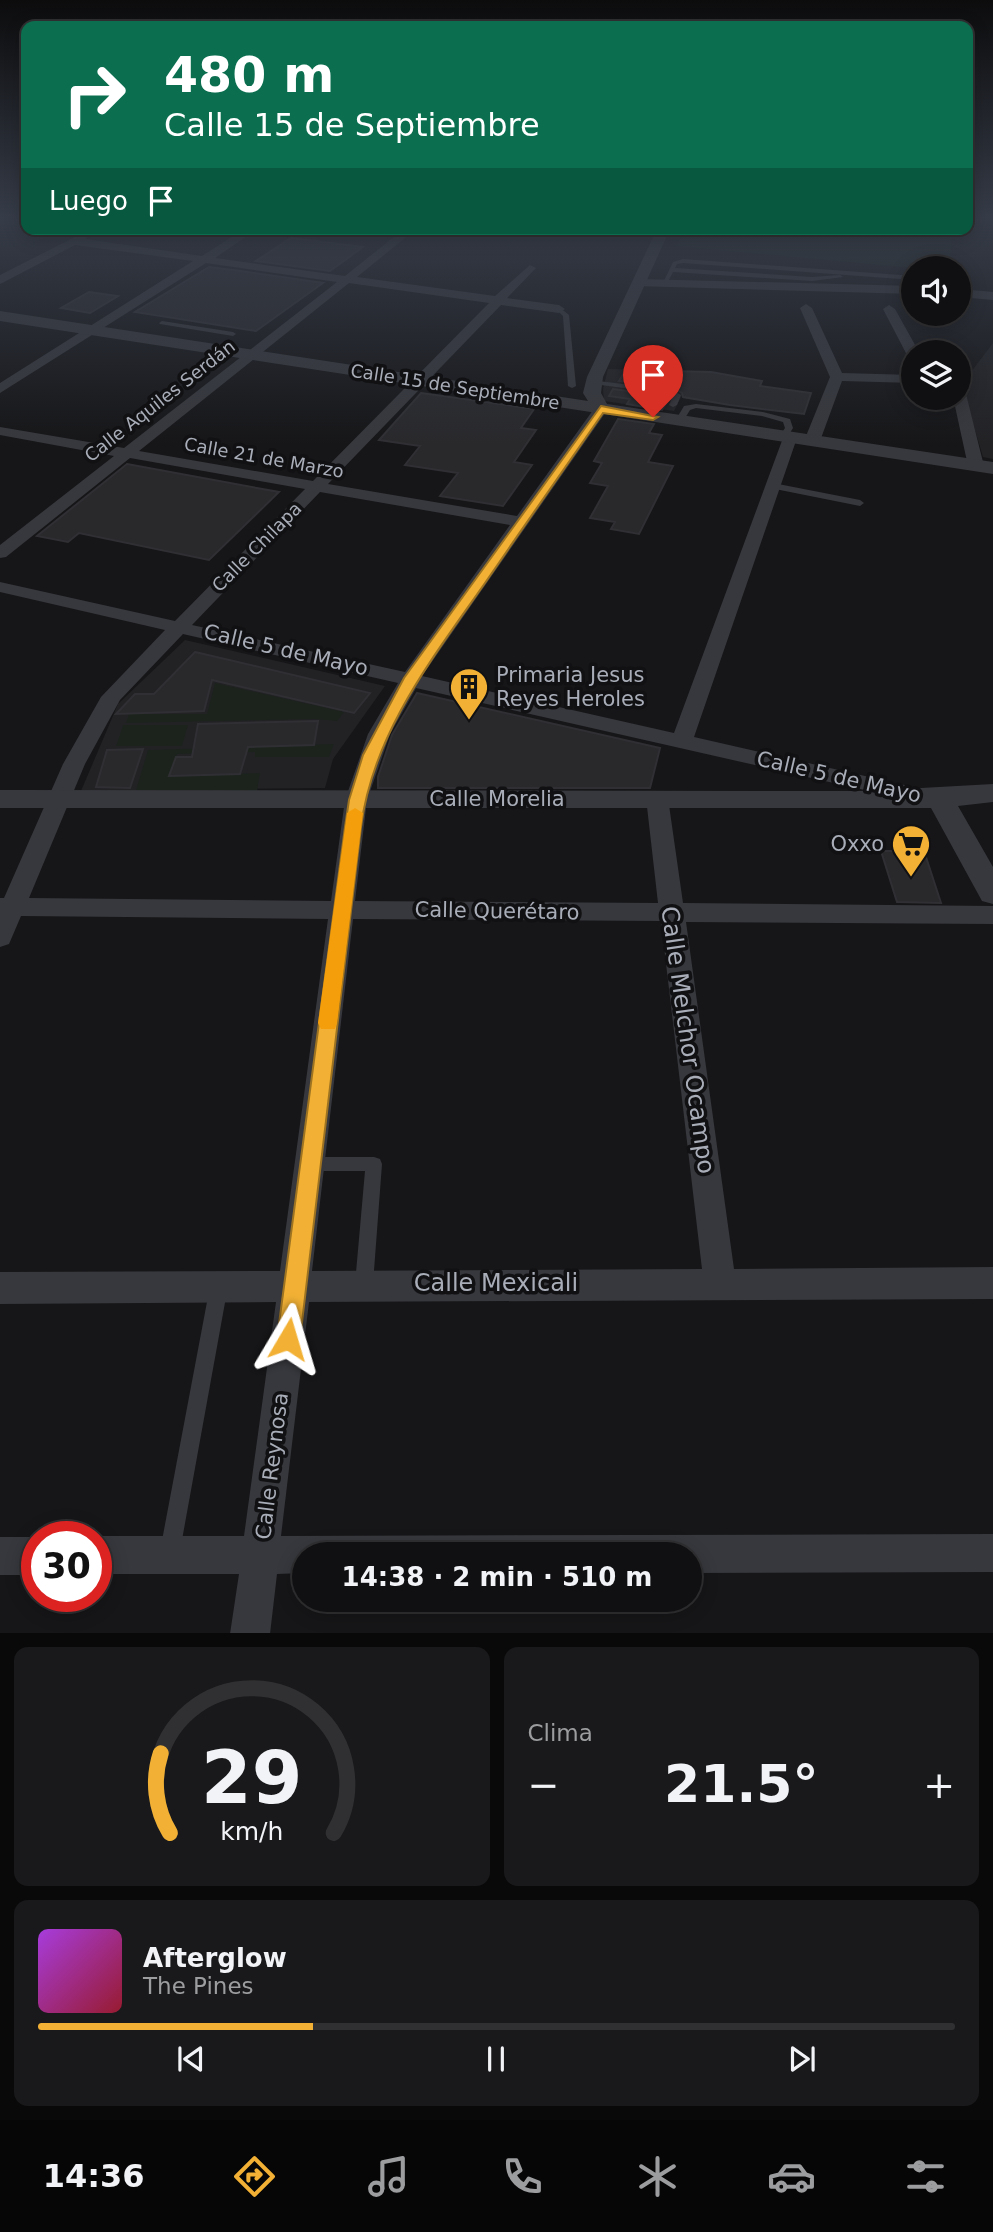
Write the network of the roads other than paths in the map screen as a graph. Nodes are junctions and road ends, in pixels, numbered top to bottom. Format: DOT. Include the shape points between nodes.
graph roads {
  1 [pos="155,292"];
  2 [pos="329,292"];
  3 [pos="442,292"];
  4 [pos="507,292"];
  5 [pos="636,292"];
  6 [pos="971,294"];
  7 [pos="993,296"];
  8 [pos="499,300"];
  9 [pos="806,308"];
  10 [pos="559,309"];
  11 [pos="889,309"];
  12 [pos="0,316"];
  13 [pos="162,323"];
  14 [pos="189,327"];
  15 [pos="94,331"];
  16 [pos="233,334"];
  17 [pos="906,340"];
  18 [pos="169,342"];
  19 [pos="251,355"];
  20 [pos="837,377"];
  21 [pos="594,379"];
  22 [pos="901,379"];
  23 [pos="418,381"];
  24 [pos="572,386"];
  25 [pos="0,390"];
  26 [pos="506,395"];
  27 [pos="601,409"];
  28 [pos="965,410"];
  29 [pos="676,413"];
  30 [pos="0,431"];
  31 [pos="787,437"];
  32 [pos="812,441"];
  33 [pos="124,453"];
  34 [pos="985,467"];
  35 [pos="773,486"];
  36 [pos="317,487"];
  37 [pos="860,503"];
  38 [pos="520,522"];
  39 [pos="0,552"];
  40 [pos="0,587"];
  41 [pos="178,626"];
  42 [pos="411,678"];
  43 [pos="682,741"];
  44 [pos="993,793"];
  45 [pos="657,798"];
  46 [pos="0,799"];
  47 [pos="61,799"];
  48 [pos="356,800"];
  49 [pos="941,800"];
  50 [pos="993,893"];
  51 [pos="6,906"];
  52 [pos="341,909"];
  53 [pos="671,912"];
  54 [pos="993,915"];
  55 [pos="0,936"];
  56 [pos="311,1164"];
  57 [pos="720,1282"];
  58 [pos="993,1283"];
  59 [pos="364,1284"];
  60 [pos="296,1285"];
  61 [pos="219,1286"];
  62 [pos="0,1288"];
  63 [pos="993,1553"];
  64 [pos="260,1554"];
  65 [pos="112,1555"];
  66 [pos="170,1555"];
  67 [pos="0,1556"];
  68 [pos="21,1556"];
  69 [pos="250,1633"];
  1 -- 15 [label="street"];
  2 -- 19 [label="street, Calle Aquiles Serdán"];
  3 -- 8 [label="street"];
  4 -- 8 [label="street, Calle Chilapa"];
  5 -- 21 [label="street"];
  6 -- 7 [label="street"];
  8 -- 10 [label="street"];
  8 -- 23 [label="street, Calle Chilapa"];
  9 -- 20 [label="street"];
  10 -- 24 [label="lane" via="566,315"];
  11 -- 17 [label="street"];
  12 -- 15 [label="street, Calle 15 de Septiembre"];
  13 -- 14 [label="lane"];
  14 -- 16 [label="lane"];
  14 -- 18 [label="lane"];
  15 -- 18 [label="street, Calle 15 de Septiembre"];
  15 -- 25 [label="street"];
  18 -- 19 [label="street, Calle 15 de Septiembre"];
  19 -- 23 [label="street, Calle 15 de Septiembre"];
  19 -- 33 [label="street, Calle Aquiles Serdán"];
  20 -- 22 [label="street"];
  20 -- 32 [label="street"];
  21 -- 24 [label="street"];
  21 -- 27 [label="street" via="592,393"];
  21 -- 29 [label="lane" via="677,395"];
  23 -- 26 [label="street, Calle 15 de Septiembre"];
  23 -- 36 [label="street, Calle Chilapa"];
  24 -- 26 [label="street" via="554,392"];
  26 -- 27 [label="street, Calle 15 de Septiembre"];
  27 -- 29 [label="street, Calle 15 de Septiembre"];
  27 -- 38 [label="street, Calle Reynosa"];
  28 -- 34 [label="street"];
  29 -- 31 [label="street, Calle 15 de Septiembre"];
  30 -- 33 [label="street, Calle 21 de Marzo"];
  31 -- 32 [label="street, Calle 15 de Septiembre"];
  31 -- 35 [label="street"];
  32 -- 34 [label="street, Calle 15 de Septiembre"];
  33 -- 36 [label="street, Calle 21 de Marzo"];
  33 -- 39 [label="street, Calle Aquiles Serdán"];
  35 -- 37 [label="lane"];
  35 -- 43 [label="street"];
  36 -- 38 [label="street, Calle 21 de Marzo"];
  36 -- 41 [label="street, Calle Chilapa"];
  38 -- 42 [label="street, Calle Reynosa"];
  40 -- 41 [label="street, Calle 5 de Mayo"];
  41 -- 42 [label="street, Calle 5 de Mayo"];
  41 -- 47 [label="street, Calle Chilapa" via="111,697 86,740"];
  42 -- 43 [label="street, Calle 5 de Mayo"];
  42 -- 48 [label="street, Calle Reynosa" via="379,734"];
  43 -- 49 [label="street, Calle 5 de Mayo"];
  44 -- 49 [label="street, Calle Morelia"];
  45 -- 48 [label="street, Calle Morelia"];
  45 -- 49 [label="street, Calle Morelia"];
  45 -- 53 [label="street, Calle Melchor Ocampo"];
  46 -- 47 [label="street, Calle Morelia"];
  47 -- 48 [label="street, Calle Morelia"];
  47 -- 51 [label="street, Calle Chilapa"];
  48 -- 52 [label="street, Calle Reynosa"];
  49 -- 50 [label="street"];
  51 -- 52 [label="street, Calle Querétaro"];
  51 -- 55 [label="street, Calle Chilapa"];
  52 -- 53 [label="street, Calle Querétaro"];
  52 -- 56 [label="street, Calle Reynosa"];
  53 -- 54 [label="street, Calle Querétaro"];
  53 -- 57 [label="street, Calle Melchor Ocampo"];
  56 -- 59 [label="lane" via="374,1164"];
  56 -- 60 [label="street, Calle Reynosa"];
  57 -- 58 [label="street, Calle Mexicali"];
  57 -- 59 [label="street, Calle Mexicali"];
  59 -- 60 [label="street, Calle Mexicali"];
  60 -- 61 [label="street, Calle Mexicali"];
  60 -- 64 [label="street, Calle Reynosa"];
  61 -- 62 [label="street, Calle Mexicali"];
  61 -- 66 [label="lane"];
  63 -- 64 [label="street"];
  64 -- 66 [label="street"];
  64 -- 69 [label="street, Calle Reynosa"];
  65 -- 66 [label="street"];
  67 -- 68 [label="street"];
}
